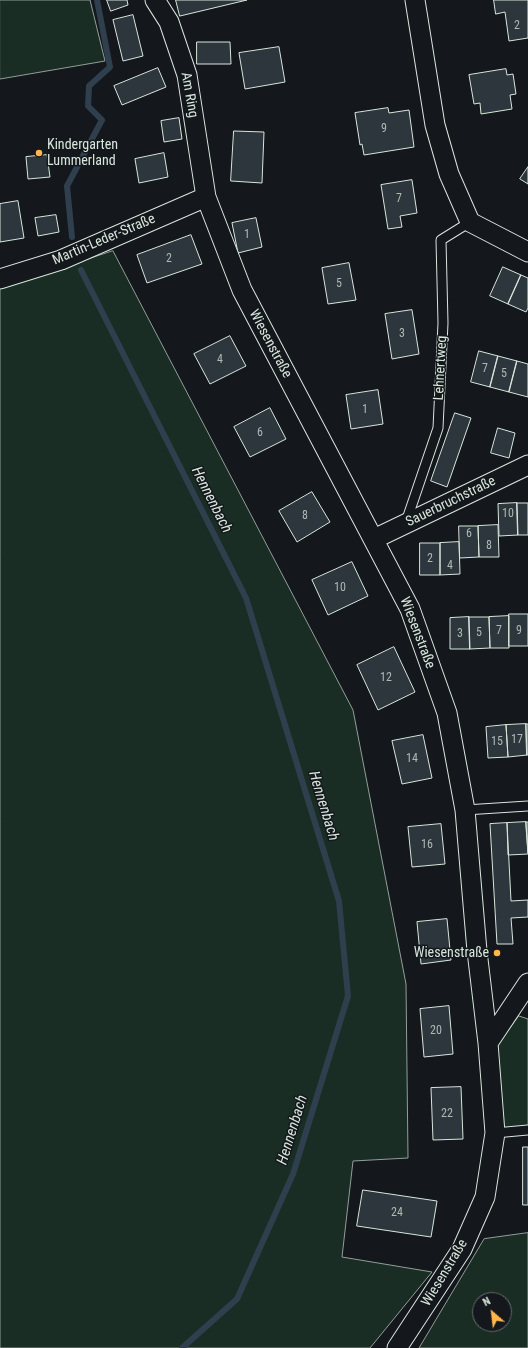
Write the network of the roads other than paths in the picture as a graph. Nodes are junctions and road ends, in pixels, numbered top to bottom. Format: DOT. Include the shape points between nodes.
graph roads {
  1 [pos="155,0"];
  2 [pos="415,0"];
  3 [pos="206,196"];
  4 [pos="470,222"];
  5 [pos="528,252"];
  6 [pos="0,278"];
  7 [pos="528,465"];
  8 [pos="405,525"];
  9 [pos="374,539"];
  10 [pos="528,806"];
  11 [pos="465,810"];
  12 [pos="528,982"];
  13 [pos="488,1043"];
  14 [pos="528,1130"];
  15 [pos="495,1133"];
  16 [pos="397,1348"];
  1 -- 3 [label="street, Am Ring" via="168,22 187,74"];
  2 -- 4 [label="street" via="435,125 449,174"];
  3 -- 6 [label="street, Martin-Leder-Straße" via="61,260"];
  3 -- 9 [label="street, Wiesenstraße" via="242,290"];
  4 -- 5 [label="street"];
  4 -- 8 [label="lane, Lehnertweg" via="441,240 444,323 438,428"];
  7 -- 8 [label="street, Sauerbruchstraße"];
  8 -- 9 [label="street, Sauerbruchstraße"];
  9 -- 11 [label="street, Wiesenstraße" via="410,609 447,714"];
  10 -- 11 [label="lane"];
  11 -- 13 [label="street, Wiesenstraße"];
  12 -- 13 [label="street"];
  13 -- 15 [label="street, Wiesenstraße"];
  14 -- 15 [label="lane"];
  15 -- 16 [label="street, Wiesenstraße" via="485,1197 462,1249"];
}
